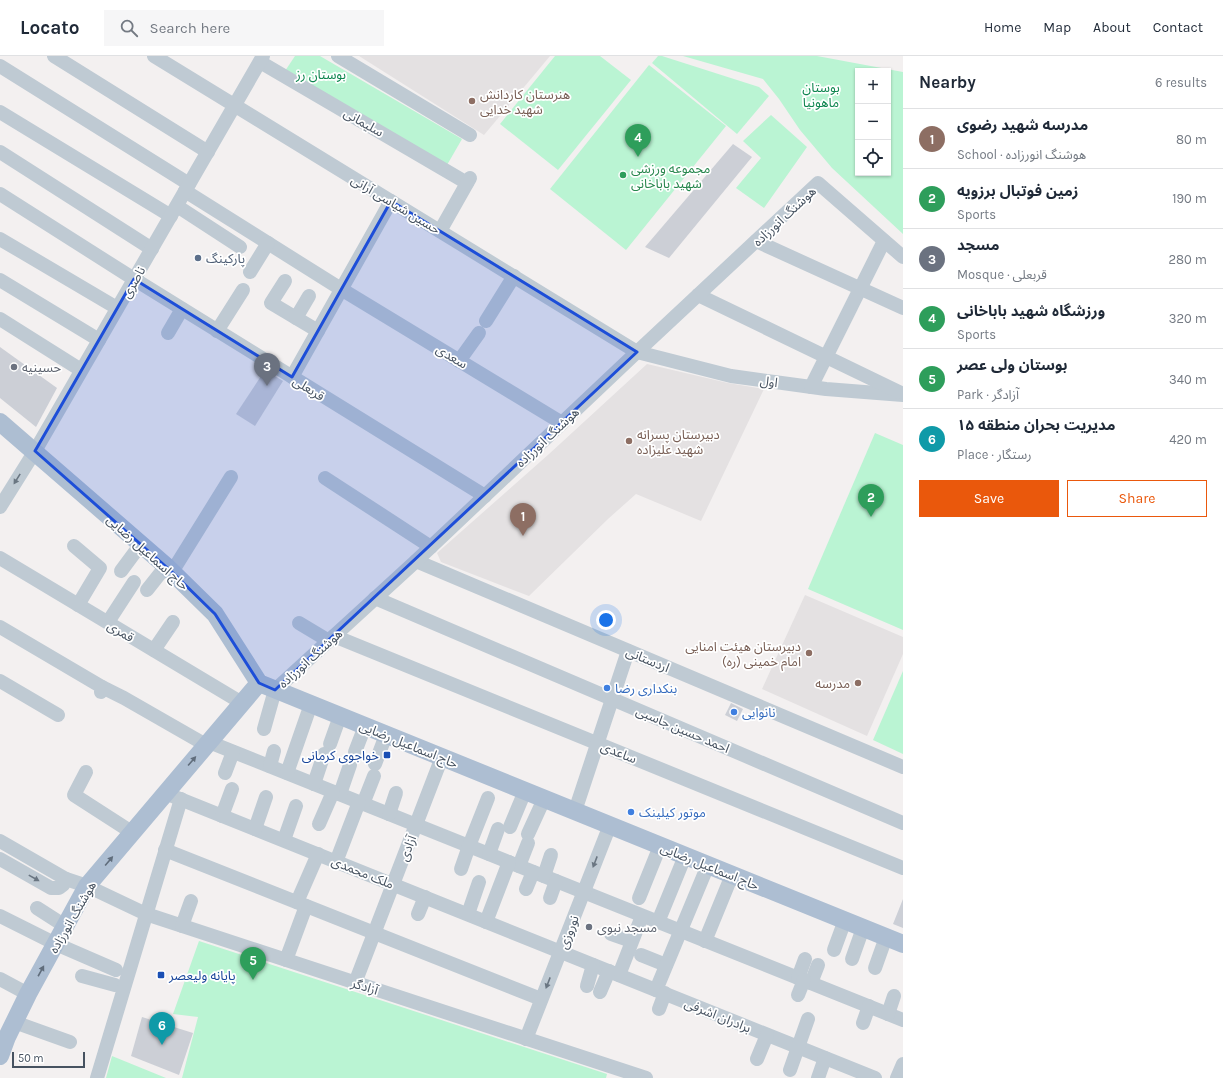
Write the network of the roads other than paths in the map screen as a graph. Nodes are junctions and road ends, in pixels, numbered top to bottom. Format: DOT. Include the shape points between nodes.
graph roads {
  1 [pos="54,56"];
  2 [pos="154,56"];
  3 [pos="338,56"];
  4 [pos="262,59"];
  5 [pos="0,66"];
  6 [pos="235,106"];
  7 [pos="0,112"];
  8 [pos="470,135"];
  9 [pos="0,152"];
  10 [pos="208,152"];
  11 [pos="187,188"];
  12 [pos="0,194"];
  13 [pos="390,201"];
  14 [pos="174,211"];
  15 [pos="440,231"];
  16 [pos="0,239"];
  17 [pos="756,241"];
  18 [pos="884,241"];
  19 [pos="268,243"];
  20 [pos="240,247"];
  21 [pos="152,249"];
  22 [pos="903,257"];
  23 [pos="250,272"];
  24 [pos="514,276"];
  25 [pos="0,280"];
  26 [pos="134,280"];
  27 [pos="285,281"];
  28 [pos="860,288"];
  29 [pos="342,289"];
  30 [pos="242,290"];
  31 [pos="698,295"];
  32 [pos="309,296"];
  33 [pos="117,308"];
  34 [pos="903,308"];
  35 [pos="182,309"];
  36 [pos="296,318"];
  37 [pos="0,320"];
  38 [pos="486,321"];
  39 [pos="217,330"];
  40 [pos="318,331"];
  41 [pos="168,333"];
  42 [pos="479,333"];
  43 [pos="99,340"];
  44 [pos="637,352"];
  45 [pos="827,357"];
  46 [pos="459,361"];
  47 [pos="82,370"];
  48 [pos="292,377"];
  49 [pos="811,387"];
  50 [pos="903,394"];
  51 [pos="0,422"];
  52 [pos="562,423"];
  53 [pos="35,451"];
  54 [pos="231,477"];
  55 [pos="325,478"];
  56 [pos="485,496"];
  57 [pos="1,503"];
  58 [pos="141,544"];
  59 [pos="74,546"];
  60 [pos="431,547"];
  61 [pos="0,558"];
  62 [pos="416,562"];
  63 [pos="169,569"];
  64 [pos="121,571"];
  65 [pos="134,582"];
  66 [pos="147,590"];
  67 [pos="375,598"];
  68 [pos="78,605"];
  69 [pos="108,622"];
  70 [pos="173,622"];
  71 [pos="299,623"];
  72 [pos="0,627"];
  73 [pos="332,638"];
  74 [pos="154,650"];
  75 [pos="628,651"];
  76 [pos="0,681"];
  77 [pos="267,686"];
  78 [pos="612,699"];
  79 [pos="242,703"];
  80 [pos="311,704"];
  81 [pos="58,715"];
  82 [pos="340,716"];
  83 [pos="365,726"];
  84 [pos="264,728"];
  85 [pos="386,735"];
  86 [pos="598,743"];
  87 [pos="208,744"];
  88 [pos="274,751"];
  89 [pos="233,752"];
  90 [pos="356,752"];
  91 [pos="442,757"];
  92 [pos="350,765"];
  93 [pos="270,766"];
  94 [pos="903,767"];
  95 [pos="86,772"];
  96 [pos="225,773"];
  97 [pos="286,773"];
  98 [pos="314,784"];
  99 [pos="232,789"];
  100 [pos="525,791"];
  101 [pos="336,793"];
  102 [pos="396,793"];
  103 [pos="173,796"];
  104 [pos="266,797"];
  105 [pos="488,798"];
  106 [pos="544,799"];
  107 [pos="361,803"];
  108 [pos="296,806"];
  109 [pos="575,811"];
  110 [pos="389,814"];
  111 [pos="222,816"];
  112 [pos="903,822"];
  113 [pos="319,824"];
  114 [pos="416,825"];
  115 [pos="610,825"];
  116 [pos="255,829"];
  117 [pos="133,833"];
  118 [pos="284,840"];
  119 [pos="0,841"];
  120 [pos="469,846"];
  121 [pos="660,846"];
  122 [pos="165,850"];
  123 [pos="318,854"];
  124 [pos="489,854"];
  125 [pos="551,855"];
  126 [pos="685,856"];
  127 [pos="0,859"];
  128 [pos="336,862"];
  129 [pos="514,864"];
  130 [pos="708,865"];
  131 [pos="903,868"];
  132 [pos="461,869"];
  133 [pos="732,875"];
  134 [pos="545,876"];
  135 [pos="66,879"];
  136 [pos="479,882"];
  137 [pos="393,884"];
  138 [pos="87,886"];
  139 [pos="526,889"];
  140 [pos="584,892"];
  141 [pos="425,897"];
  142 [pos="550,898"];
  143 [pos="639,898"];
  144 [pos="191,901"];
  145 [pos="301,904"];
  146 [pos="37,908"];
  147 [pos="146,914"];
  148 [pos="418,914"];
  149 [pos="468,914"];
  150 [pos="0,916"];
  151 [pos="642,916"];
  152 [pos="845,920"];
  153 [pos="486,922"];
  154 [pos="658,922"];
  155 [pos="65,926"];
  156 [pos="182,926"];
  157 [pos="863,928"];
  158 [pos="680,931"];
  159 [pos="374,933"];
  160 [pos="611,934"];
  161 [pos="886,937"];
  162 [pos="631,941"];
  163 [pos="705,941"];
  164 [pos="56,944"];
  165 [pos="903,944"];
  166 [pos="834,950"];
  167 [pos="560,951"];
  168 [pos="641,955"];
  169 [pos="805,959"];
  170 [pos="852,959"];
  171 [pos="286,960"];
  172 [pos="593,965"];
  173 [pos="666,965"];
  174 [pos="818,965"];
  175 [pos="875,968"];
  176 [pos="614,973"];
  177 [pos="82,976"];
  178 [pos="0,979"];
  179 [pos="804,980"];
  180 [pos="355,983"];
  181 [pos="660,992"];
  182 [pos="28,994"];
  183 [pos="798,995"];
  184 [pos="894,996"];
  185 [pos="541,999"];
  186 [pos="869,1006"];
  187 [pos="659,1010"];
  188 [pos="888,1014"];
  189 [pos="808,1019"];
  190 [pos="903,1020"];
  191 [pos="863,1023"];
  192 [pos="8,1025"];
  193 [pos="768,1035"];
  194 [pos="526,1039"];
  195 [pos="70,1042"];
  196 [pos="798,1047"];
  197 [pos="0,1056"];
  198 [pos="825,1058"];
  199 [pos="757,1059"];
  200 [pos="903,1064"];
  201 [pos="790,1070"];
  202 [pos="848,1073"];
  203 [pos="96,1078"];
  204 [pos="646,1078"];
  205 [pos="818,1078"];
  206 [pos="875,1078"];
  207 [pos="898,1078"];
  1 -- 10 [label="street"];
  2 -- 6 [label="street, حسین شیاسی آرانی"];
  3 -- 8 [label="street"];
  4 -- 6 [label="street, ناصری"];
  4 -- 15 [label="street, سلیمانی" via="468,180"];
  5 -- 11 [label="street, سعدی"];
  6 -- 10 [label="street, ناصری"];
  6 -- 13 [label="street, حسین شیاسی آرانی"];
  7 -- 14 [label="street"];
  9 -- 21 [label="street"];
  10 -- 11 [label="street, ناصری"];
  11 -- 14 [label="street, ناصری"];
  11 -- 19 [label="street, سعدی"];
  12 -- 26 [label="street, قربعلی"];
  13 -- 15 [label="street, حسین شیاسی آرانی"];
  13 -- 29 [label="street"];
  14 -- 20 [label="street"];
  14 -- 21 [label="street, ناصری"];
  15 -- 24 [label="street, حسین شیاسی آرانی"];
  16 -- 33 [label="street"];
  17 -- 18 [label="street, هوشنگ انورزاده" via="818,183"];
  17 -- 28 [label="street"];
  17 -- 31 [label="street, هوشنگ انورزاده"];
  18 -- 22 [label="street"];
  18 -- 28 [label="street"];
  19 -- 23 [label="street"];
  19 -- 29 [label="street, سعدی"];
  21 -- 26 [label="street, ناصری"];
  24 -- 38 [label="street"];
  24 -- 44 [label="street, حسین شیاسی آرانی"];
  25 -- 43 [label="street"];
  26 -- 33 [label="street, ناصری"];
  26 -- 35 [label="street, قربعلی"];
  27 -- 36 [label="street" via="271,303"];
  28 -- 34 [label="street"];
  28 -- 45 [label="street"];
  29 -- 40 [label="street"];
  29 -- 46 [label="street, سعدی"];
  30 -- 39 [label="street"];
  31 -- 44 [label="street, هوشنگ انورزاده"];
  31 -- 45 [label="street"];
  32 -- 36 [label="street"];
  33 -- 43 [label="street, ناصری"];
  35 -- 39 [label="street, قربعلی"];
  35 -- 41 [label="street"];
  36 -- 40 [label="street"];
  37 -- 47 [label="street"];
  39 -- 48 [label="street, قربعلی"];
  40 -- 48 [label="street"];
  42 -- 46 [label="street"];
  43 -- 47 [label="street, ناصری"];
  44 -- 49 [label="street, اول" via="731,376"];
  44 -- 52 [label="street, هوشنگ انورزاده"];
  45 -- 49 [label="street"];
  45 -- 50 [label="street"];
  46 -- 52 [label="street, سعدی"];
  47 -- 53 [label="street, ناصری"];
  48 -- 56 [label="street, قربعلی"];
  49 -- 50 [label="street, اول"];
  51 -- 53 [label="main road, حاج اسماعیل رضایی"];
  52 -- 56 [label="street, هوشنگ انورزاده"];
  53 -- 57 [label="street, ناصری, one-way"];
  53 -- 58 [label="main road, حاج اسماعیل رضایی"];
  54 -- 63 [label="street"];
  55 -- 60 [label="street"];
  56 -- 60 [label="street, هوشنگ انورزاده"];
  58 -- 63 [label="main road, حاج اسماعیل رضایی"];
  58 -- 64 [label="street"];
  59 -- 68 [label="street" via="100,568"];
  60 -- 62 [label="street, هوشنگ انورزاده"];
  61 -- 68 [label="street, قمری"];
  62 -- 67 [label="street, هوشنگ انورزاده"];
  62 -- 75 [label="street, اردستانی"];
  63 -- 66 [label="street"];
  63 -- 77 [label="main road, حاج اسماعیل رضایی" via="215,614"];
  65 -- 69 [label="street"];
  67 -- 73 [label="street, هوشنگ انورزاده"];
  67 -- 78 [label="street, احمد حسین جاسبی"];
  68 -- 69 [label="street, قمری"];
  69 -- 74 [label="street, قمری"];
  70 -- 74 [label="street"];
  71 -- 73 [label="street, ساعدی"];
  72 -- 87 [label="street" via="102,690 124,698"];
  73 -- 77 [label="street, هوشنگ انورزاده"];
  73 -- 86 [label="street, ساعدی"];
  74 -- 79 [label="street, قمری"];
  75 -- 78 [label="street"];
  75 -- 94 [label="street, اردستانی"];
  76 -- 81 [label="street"];
  77 -- 79 [label="main road, هوشنگ انورزاده"];
  77 -- 80 [label="main road, حاج اسماعیل رضایی"];
  77 -- 84 [label="street"];
  78 -- 86 [label="street"];
  78 -- 112 [label="street, احمد حسین جاسبی"];
  79 -- 87 [label="main road, هوشنگ انورزاده"];
  80 -- 82 [label="main road, حاج اسماعیل رضایی"];
  80 -- 97 [label="street"];
  82 -- 83 [label="main road, حاج اسماعیل رضایی"];
  82 -- 98 [label="street"];
  83 -- 85 [label="main road, حاج اسماعیل رضایی"];
  83 -- 90 [label="street"];
  85 -- 91 [label="main road, حاج اسماعیل رضایی"];
  85 -- 107 [label="street"];
  86 -- 109 [label="street"];
  86 -- 131 [label="street, ساعدی"];
  87 -- 89 [label="street"];
  103 -- 87 [label="main road, هوشنگ انورزاده, one-way"];
  88 -- 93 [label="street"];
  89 -- 93 [label="street"];
  89 -- 96 [label="street"];
  91 -- 100 [label="main road, حاج اسماعیل رضایی"];
  91 -- 114 [label="street, آزادی"];
  92 -- 101 [label="street"];
  93 -- 97 [label="street"];
  95 -- 117 [label="street" via="74,795"];
  97 -- 98 [label="street"];
  98 -- 101 [label="street"];
  99 -- 111 [label="street"];
  100 -- 106 [label="main road, حاج اسماعیل رضایی"];
  100 -- 124 [label="street"];
  101 -- 107 [label="street"];
  101 -- 113 [label="street"];
  102 -- 110 [label="street"];
  103 -- 111 [label="street, ملک محمدی"];
  103 -- 117 [label="main road, هوشنگ انورزاده"];
  103 -- 122 [label="street"];
  104 -- 116 [label="street"];
  105 -- 120 [label="street"];
  106 -- 109 [label="main road, حاج اسماعیل رضایی"];
  106 -- 129 [label="street" via="528,839"];
  107 -- 110 [label="street"];
  107 -- 128 [label="street"];
  108 -- 118 [label="street"];
  109 -- 115 [label="main road, حاج اسماعیل رضایی"];
  110 -- 114 [label="street"];
  111 -- 116 [label="street, ملک محمدی"];
  114 -- 120 [label="street"];
  114 -- 137 [label="street, آزادی"];
  115 -- 121 [label="main road, حاج اسماعیل رضایی"];
  115 -- 140 [label="street, نوروزی, one-way"];
  116 -- 118 [label="street, ملک محمدی"];
  138 -- 117 [label="main road, هوشنگ انورزاده, one-way"];
  118 -- 123 [label="street, ملک محمدی"];
  119 -- 135 [label="street, آزادگر"];
  120 -- 124 [label="street"];
  120 -- 132 [label="street"];
  121 -- 126 [label="main road, حاج اسماعیل رضایی"];
  121 -- 143 [label="street"];
  122 -- 145 [label="street"];
  122 -- 147 [label="street"];
  123 -- 128 [label="street, ملک محمدی"];
  123 -- 145 [label="street"];
  124 -- 129 [label="street"];
  125 -- 134 [label="street"];
  126 -- 130 [label="main road, حاج اسماعیل رضایی"];
  126 -- 154 [label="street"];
  127 -- 135 [label="street, one-way" via="51,888 59,888"];
  128 -- 137 [label="street, ملک محمدی"];
  129 -- 134 [label="street"];
  129 -- 153 [label="street"];
  130 -- 133 [label="main road, حاج اسماعیل رضایی"];
  130 -- 158 [label="street"];
  133 -- 152 [label="main road, حاج اسماعیل رضایی"];
  133 -- 163 [label="street"];
  134 -- 139 [label="street"];
  134 -- 140 [label="street"];
  134 -- 142 [label="street"];
  135 -- 138 [label="street, آزادگر"];
  136 -- 149 [label="street"];
  137 -- 141 [label="street, ملک محمدی"];
  137 -- 159 [label="street, آزادی"];
  138 -- 147 [label="street, آزادگر"];
  138 -- 155 [label="main road, هوشنگ انورزاده"];
  140 -- 151 [label="street"];
  140 -- 167 [label="street, نوروزی"];
  141 -- 148 [label="street"];
  141 -- 149 [label="street, ملک محمدی"];
  144 -- 156 [label="street"];
  145 -- 159 [label="street"];
  145 -- 171 [label="street"];
  146 -- 155 [label="street"];
  147 -- 156 [label="street, آزادگر"];
  147 -- 203 [label="street"];
  149 -- 153 [label="street, ملک محمدی"];
  150 -- 164 [label="street"];
  151 -- 154 [label="street"];
  151 -- 162 [label="street"];
  152 -- 157 [label="main road, حاج اسماعیل رضایی"];
  152 -- 166 [label="street"];
  153 -- 167 [label="street, ملک محمدی"];
  154 -- 158 [label="street"];
  155 -- 164 [label="main road, هوشنگ انورزاده"];
  156 -- 171 [label="street, آزادگر"];
  157 -- 161 [label="main road, حاج اسماعیل رضایی"];
  157 -- 170 [label="street"];
  158 -- 163 [label="street"];
  158 -- 173 [label="street"];
  159 -- 180 [label="street, آزادی"];
  159 -- 185 [label="street"];
  160 -- 162 [label="street"];
  161 -- 165 [label="main road, حاج اسماعیل رضایی"];
  161 -- 175 [label="street"];
  162 -- 176 [label="street"];
  163 -- 179 [label="street"];
  164 -- 177 [label="street" via="111,968 109,983"];
  182 -- 164 [label="main road, هوشنگ انورزاده, one-way"];
  167 -- 172 [label="street, برادران اشرفی"];
  167 -- 185 [label="street, نوروزی, one-way"];
  168 -- 173 [label="street"];
  169 -- 179 [label="street"];
  171 -- 180 [label="street, آزادگر"];
  172 -- 176 [label="street, برادران اشرفی"];
  172 -- 176 [label="street" via="594,989"];
  173 -- 181 [label="street"];
  174 -- 179 [label="street"];
  176 -- 181 [label="street, برادران اشرفی"];
  178 -- 182 [label="street"];
  179 -- 183 [label="street"];
  179 -- 186 [label="street"];
  180 -- 194 [label="street, آزادگر"];
  181 -- 187 [label="street"];
  181 -- 193 [label="street, برادران اشرفی"];
  182 -- 192 [label="main road, هوشنگ انورزاده"];
  184 -- 188 [label="street"];
  185 -- 194 [label="street, نوروزی"];
  186 -- 188 [label="street"];
  186 -- 191 [label="street"];
  188 -- 190 [label="street"];
  189 -- 196 [label="street"];
  192 -- 195 [label="street"];
  192 -- 197 [label="main road, هوشنگ انورزاده"];
  193 -- 196 [label="street, برادران اشرفی"];
  193 -- 199 [label="street"];
  194 -- 204 [label="street, آزادگر"];
  196 -- 198 [label="street, برادران اشرفی"];
  196 -- 201 [label="street"];
  198 -- 202 [label="street, برادران اشرفی"];
  198 -- 205 [label="street"];
  200 -- 207 [label="street"];
  202 -- 206 [label="street, برادران اشرفی"];
}
